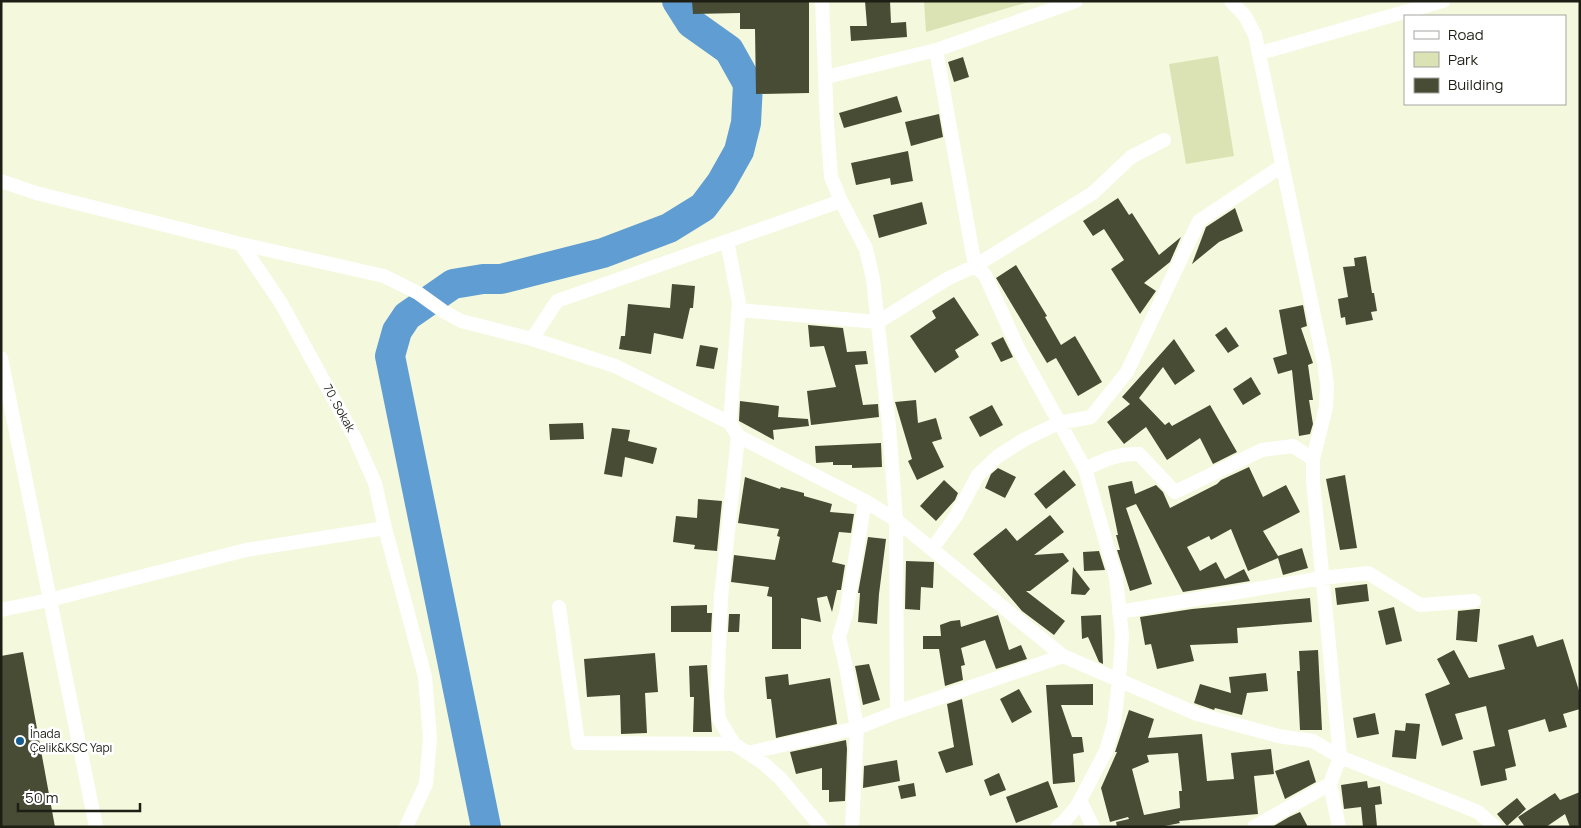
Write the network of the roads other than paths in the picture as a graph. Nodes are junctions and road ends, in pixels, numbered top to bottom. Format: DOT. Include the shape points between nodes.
graph roads {
  1 [pos="822,1"];
  2 [pos="1076,1"];
  3 [pos="1232,1"];
  4 [pos="1443,1"];
  5 [pos="936,50"];
  6 [pos="1260,52"];
  7 [pos="826,77"];
  8 [pos="1164,140"];
  9 [pos="1282,166"];
  10 [pos="1,181"];
  11 [pos="841,201"];
  12 [pos="727,241"];
  13 [pos="241,244"];
  14 [pos="975,266"];
  15 [pos="738,310"];
  16 [pos="878,322"];
  17 [pos="532,339"];
  18 [pos="1,358"];
  19 [pos="730,423"];
  20 [pos="1059,423"];
  21 [pos="738,436"];
  22 [pos="1313,459"];
  23 [pos="1085,470"];
  24 [pos="865,501"];
  25 [pos="896,520"];
  26 [pos="385,528"];
  27 [pos="932,549"];
  28 [pos="1322,578"];
  29 [pos="49,600"];
  30 [pos="1474,601"];
  31 [pos="559,608"];
  32 [pos="1,610"];
  33 [pos="1119,612"];
  34 [pos="1063,656"];
  35 [pos="1120,680"];
  36 [pos="897,712"];
  37 [pos="857,728"];
  38 [pos="734,744"];
  39 [pos="748,753"];
  40 [pos="1340,757"];
  41 [pos="1330,784"];
  42 [pos="1080,800"];
  43 [pos="96,827"];
  44 [pos="406,827"];
  45 [pos="821,827"];
  46 [pos="852,827"];
  47 [pos="1057,827"];
  48 [pos="1093,827"];
  49 [pos="1254,827"];
  50 [pos="1339,827"];
  51 [pos="1495,827"];
  1 -- 7 [label="street"];
  2 -- 5 [label="street"];
  3 -- 6 [label="street" via="1245,16"];
  4 -- 6 [label="street"];
  5 -- 7 [label="street"];
  5 -- 14 [label="street"];
  6 -- 9 [label="street"];
  7 -- 11 [label="street" via="831,177"];
  8 -- 14 [label="street" via="1131,157 1093,193"];
  9 -- 20 [label="street" via="1199,221 1127,372 1091,417"];
  9 -- 22 [label="street" via="1327,384 1326,407"];
  10 -- 13 [label="street" via="36,193"];
  11 -- 12 [label="street"];
  11 -- 16 [label="street" via="866,249"];
  12 -- 15 [label="street"];
  12 -- 17 [label="street" via="557,300"];
  13 -- 17 [label="street" via="384,276 461,321"];
  13 -- 26 [label="street, 70. Sokak" via="281,303 355,438 375,482"];
  14 -- 16 [label="street" via="947,279"];
  14 -- 20 [label="street" via="985,275 1018,348"];
  15 -- 16 [label="street"];
  15 -- 19 [label="street"];
  16 -- 25 [label="street"];
  17 -- 19 [label="street" via="615,366"];
  18 -- 29 [label="street"];
  19 -- 21 [label="street"];
  20 -- 23 [label="street"];
  20 -- 27 [label="street" via="998,456 978,475 956,516"];
  21 -- 24 [label="street"];
  21 -- 38 [label="street" via="721,597 717,697 719,719"];
  22 -- 23 [label="street" via="1293,446 1262,450 1175,492 1139,454 1109,457"];
  22 -- 28 [label="street"];
  23 -- 33 [label="street" via="1116,577"];
  24 -- 25 [label="street"];
  24 -- 37 [label="street" via="848,606 839,637"];
  25 -- 27 [label="street"];
  25 -- 36 [label="street"];
  26 -- 29 [label="street" via="246,550"];
  26 -- 44 [label="street, 70. Sokak" via="425,677 430,738 426,784"];
  27 -- 34 [label="street"];
  28 -- 30 [label="street" via="1368,573 1420,605"];
  28 -- 33 [label="street"];
  28 -- 40 [label="street"];
  29 -- 32 [label="street"];
  29 -- 43 [label="street"];
  31 -- 38 [label="street" via="578,743"];
  33 -- 35 [label="street" via="1122,636"];
  34 -- 35 [label="street"];
  34 -- 36 [label="street"];
  35 -- 40 [label="street" via="1196,714 1278,736 1313,741"];
  35 -- 42 [label="street" via="1114,724 1106,751"];
  36 -- 37 [label="street"];
  37 -- 39 [label="street"];
  37 -- 46 [label="street"];
  38 -- 39 [label="street"];
  39 -- 45 [label="street" via="780,778"];
  40 -- 41 [label="street"];
  40 -- 51 [label="street" via="1478,812"];
  41 -- 49 [label="street"];
  41 -- 50 [label="street"];
  42 -- 47 [label="street"];
  42 -- 48 [label="street"];
}
